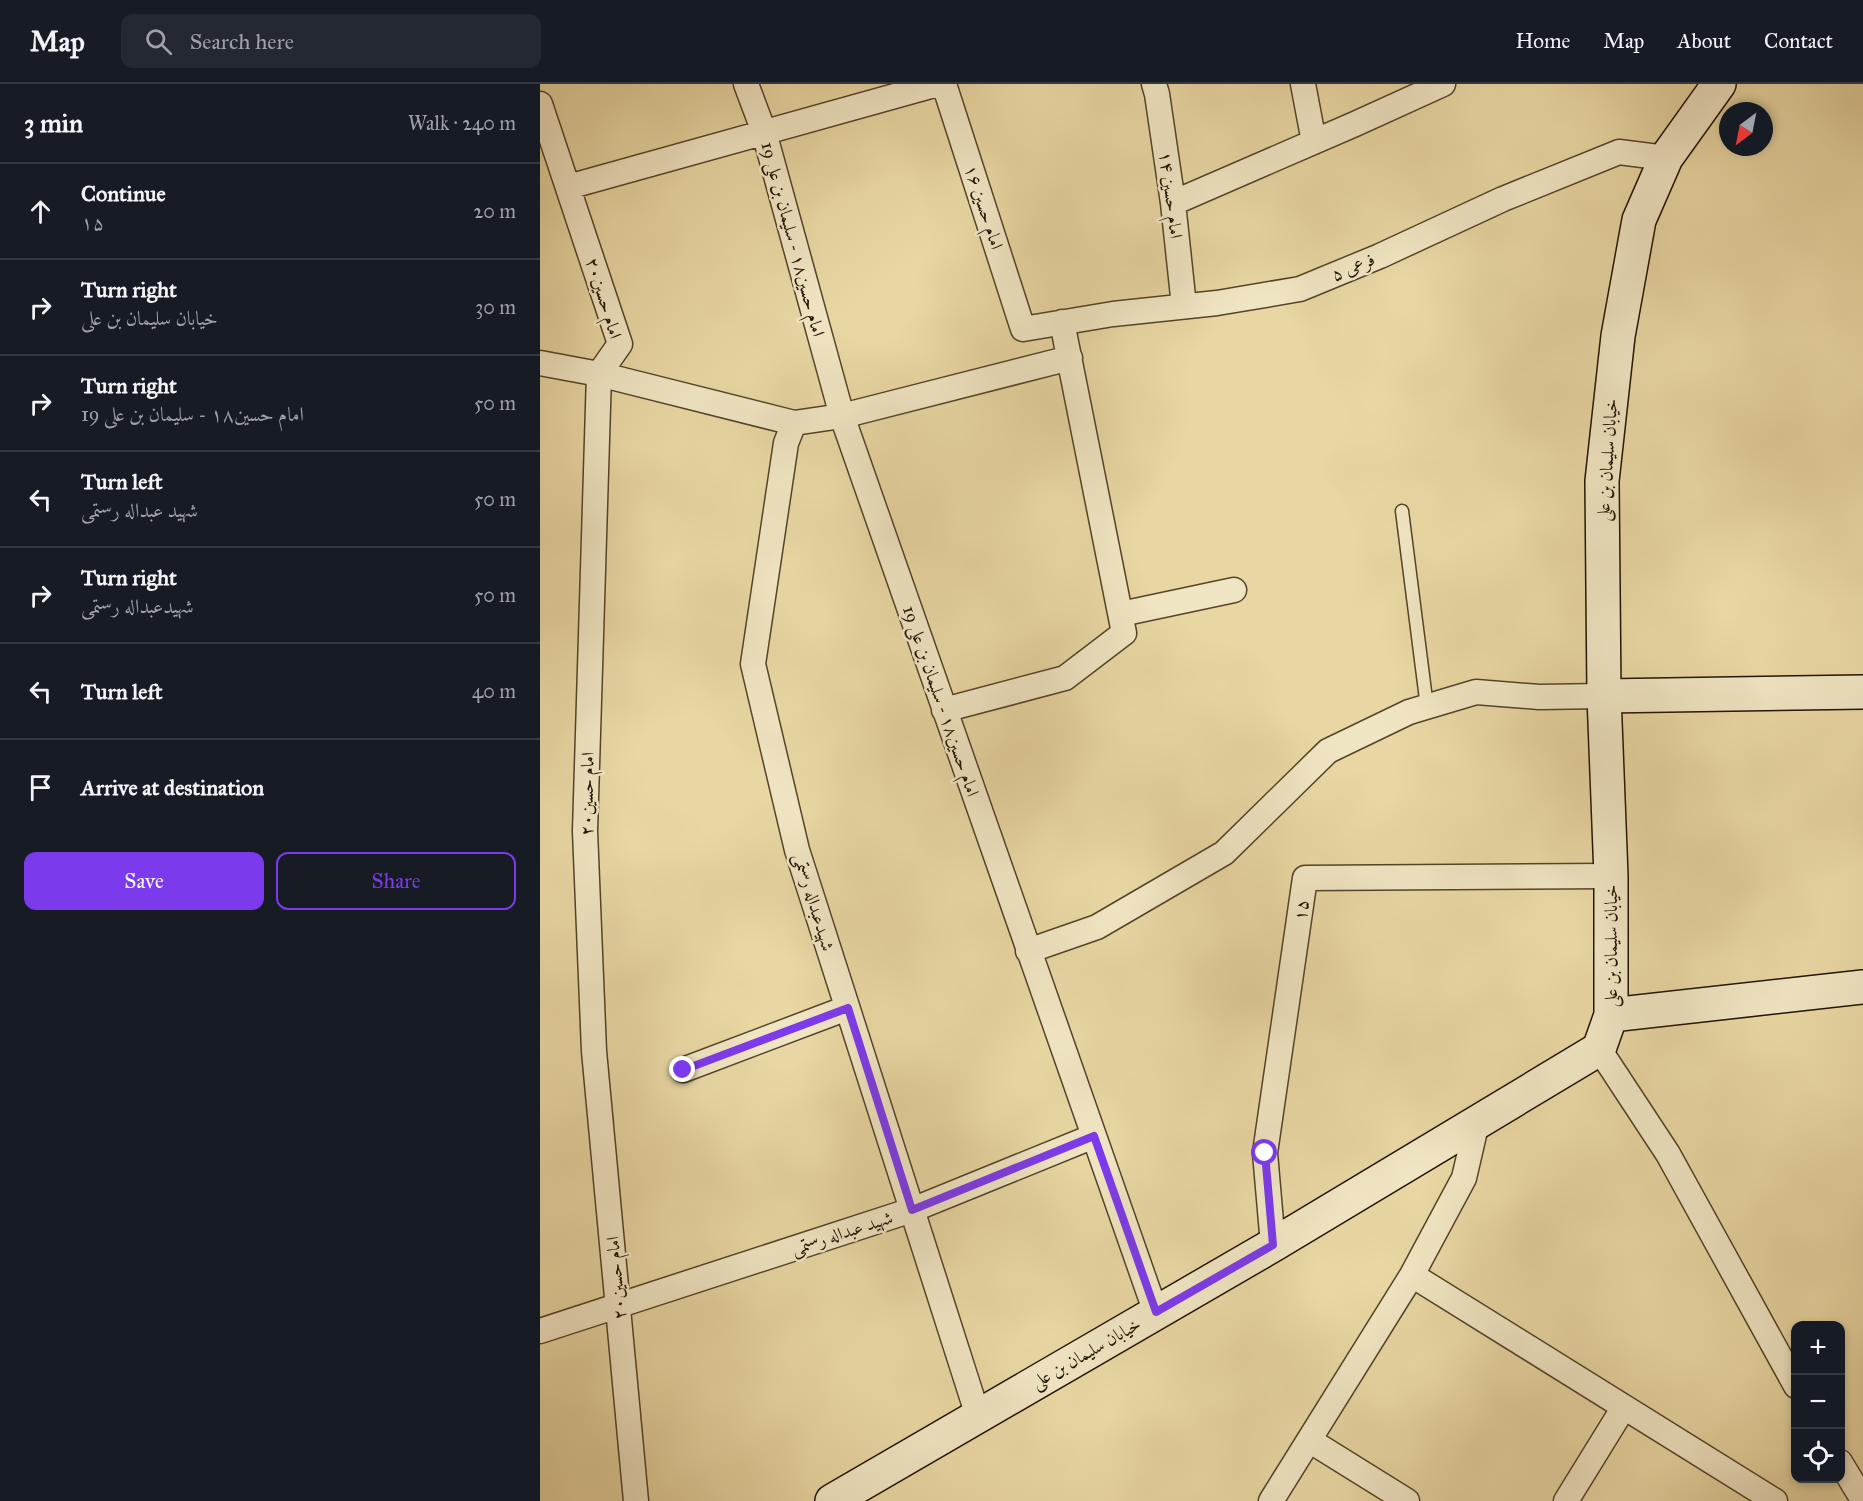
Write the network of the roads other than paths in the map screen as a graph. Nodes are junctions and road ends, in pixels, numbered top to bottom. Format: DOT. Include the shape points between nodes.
graph roads {
  1 [pos="747,84"];
  2 [pos="938,84"];
  3 [pos="944,84"];
  4 [pos="1154,84"];
  5 [pos="1303,84"];
  6 [pos="1443,84"];
  7 [pos="1719,84"];
  8 [pos="540,104"];
  9 [pos="764,132"];
  10 [pos="1314,142"];
  11 [pos="1666,158"];
  12 [pos="568,187"];
  13 [pos="1173,203"];
  14 [pos="1184,306"];
  15 [pos="1062,322"];
  16 [pos="1023,329"];
  17 [pos="1070,358"];
  18 [pos="540,363"];
  19 [pos="599,374"];
  20 [pos="842,416"];
  21 [pos="794,423"];
  22 [pos="1402,512"];
  23 [pos="1234,590"];
  24 [pos="1120,614"];
  25 [pos="1863,692"];
  26 [pos="1604,696"];
  27 [pos="1427,707"];
  28 [pos="944,710"];
  29 [pos="1611,876"];
  30 [pos="1028,951"];
  31 [pos="1863,987"];
  32 [pos="848,1008"];
  33 [pos="1611,1015"];
  34 [pos="1599,1049"];
  35 [pos="683,1070"];
  36 [pos="1477,1122"];
  37 [pos="1094,1136"];
  38 [pos="912,1210"];
  39 [pos="1273,1245"];
  40 [pos="1412,1275"];
  41 [pos="619,1306"];
  42 [pos="1156,1312"];
  43 [pos="540,1331"];
  44 [pos="1791,1377"];
  45 [pos="1624,1407"];
  46 [pos="978,1416"];
  47 [pos="1309,1440"];
  48 [pos="1845,1470"];
  49 [pos="835,1500"];
  50 [pos="1863,1500"];
  51 [pos="636,1501"];
  52 [pos="1271,1501"];
  53 [pos="1407,1501"];
  54 [pos="1566,1501"];
  55 [pos="1775,1501"];
  1 -- 9 [label="street, امام حسین۱۸ - سلیمان بن علی 19"];
  2 -- 9 [label="street"];
  3 -- 16 [label="street, امام حسین ۱۶"];
  4 -- 13 [label="street, امام حسین ۱۴"];
  5 -- 10 [label="street"];
  6 -- 10 [label="street"];
  7 -- 11 [label="street, خیابان سلیمان بن علی"];
  8 -- 12 [label="street, امام حسین۲۰"];
  9 -- 12 [label="street"];
  9 -- 20 [label="street, امام حسین۱۸ - سلیمان بن علی 19"];
  10 -- 13 [label="street"];
  11 -- 14 [label="street, فرعی ۵" via="1619,152 1300,289"];
  11 -- 26 [label="street, خیابان سلیمان بن علی" via="1639,220 1618,336 1602,481"];
  12 -- 19 [label="street, امام حسین۲۰" via="620,344"];
  13 -- 14 [label="street, امام حسین ۱۴"];
  14 -- 15 [label="street, فرعی ۵"];
  15 -- 16 [label="street, فرعی ۵"];
  15 -- 17 [label="street"];
  17 -- 20 [label="street"];
  17 -- 24 [label="street"];
  18 -- 19 [label="street"];
  19 -- 21 [label="street"];
  19 -- 41 [label="street, امام حسین۲۰" via="585,831 594,1050"];
  20 -- 21 [label="street"];
  20 -- 28 [label="street, امام حسین۱۸ - سلیمان بن علی 19"];
  21 -- 32 [label="street, شهیدعبداله رستمی" via="786,443 753,664 797,850"];
  22 -- 27 [label="lane"];
  23 -- 24 [label="street"];
  24 -- 28 [label="street" via="1124,633 1065,678"];
  25 -- 26 [label="street"];
  26 -- 27 [label="street" via="1539,697 1476,692"];
  26 -- 29 [label="street, خیابان سلیمان بن علی"];
  27 -- 30 [label="street" via="1328,751 1224,854 1097,927"];
  28 -- 30 [label="street, امام حسین۱۸ - سلیمان بن علی 19"];
  29 -- 33 [label="street, خیابان سلیمان بن علی"];
  29 -- 39 [label="street, ۱۵" via="1305,878 1265,1153"];
  30 -- 37 [label="street, امام حسین۱۸ - سلیمان بن علی 19"];
  31 -- 33 [label="street"];
  32 -- 35 [label="street"];
  32 -- 38 [label="street, شهیدعبداله رستمی"];
  33 -- 34 [label="street, خیابان سلیمان بن علی"];
  34 -- 36 [label="street, خیابان سلیمان بن علی"];
  34 -- 44 [label="street" via="1668,1154"];
  36 -- 39 [label="street, خیابان سلیمان بن علی"];
  36 -- 40 [label="street" via="1464,1178"];
  37 -- 38 [label="street, شهید عبداله رستمی"];
  37 -- 42 [label="street, امام حسین۱۸ - سلیمان بن علی 19"];
  38 -- 41 [label="street, شهید عبداله رستمی"];
  38 -- 46 [label="street, شهیدعبداله رستمی"];
  39 -- 42 [label="street, خیابان سلیمان بن علی"];
  40 -- 45 [label="street"];
  40 -- 47 [label="street"];
  41 -- 43 [label="street, شهید عبداله رستمی"];
  41 -- 51 [label="street, امام حسین۲۰"];
  42 -- 46 [label="street, خیابان سلیمان بن علی"];
  45 -- 54 [label="street"];
  45 -- 55 [label="street"];
  46 -- 49 [label="street, خیابان سلیمان بن علی"];
  47 -- 52 [label="street"];
  47 -- 53 [label="street"];
  48 -- 50 [label="street"];
}
